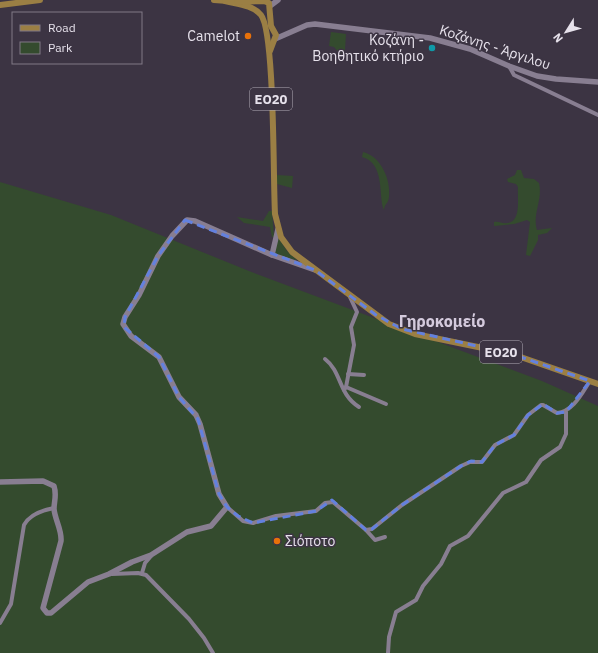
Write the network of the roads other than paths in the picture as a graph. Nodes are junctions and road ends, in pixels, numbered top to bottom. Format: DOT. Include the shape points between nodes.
graph roads {
  1 [pos="40,0"];
  2 [pos="214,0"];
  3 [pos="278,0"];
  4 [pos="28,1"];
  5 [pos="225,1"];
  6 [pos="259,2"];
  7 [pos="269,4"];
  8 [pos="0,5"];
  9 [pos="259,12"];
  10 [pos="272,36"];
  11 [pos="509,66"];
  12 [pos="598,82"];
  13 [pos="598,115"];
  14 [pos="278,229"];
  15 [pos="272,255"];
  16 [pos="316,270"];
  17 [pos="349,295"];
  18 [pos="325,359"];
  19 [pos="348,374"];
  20 [pos="364,375"];
  21 [pos="590,381"];
  22 [pos="598,384"];
  23 [pos="345,388"];
  24 [pos="386,404"];
  25 [pos="359,407"];
  26 [pos="566,412"];
  27 [pos="0,482"];
  28 [pos="227,507"];
  29 [pos="54,508"];
  30 [pos="366,530"];
  31 [pos="385,537"];
  32 [pos="151,555"];
  33 [pos="142,573"];
  34 [pos="109,574"];
  35 [pos="0,613"];
  36 [pos="6,614"];
  37 [pos="0,623"];
  38 [pos="213,653"];
  39 [pos="388,653"];
  1 -- 4 [label="main road"];
  2 -- 5 [label="main road"];
  3 -- 7 [label="street"];
  4 -- 8 [label="main road"];
  5 -- 6 [label="main road"];
  5 -- 9 [label="main road"];
  6 -- 7 [label="main road"];
  6 -- 9 [label="main road"];
  7 -- 9 [label="main road" via="266,14"];
  7 -- 10 [label="main road, ΕΟ20"];
  9 -- 10 [label="main road, ΕΟ20"];
  10 -- 11 [label="street, Κοζάνης - Άργιλου" via="315,24 415,35 462,46"];
  10 -- 14 [label="main road, ΕΟ20" via="269,61"];
  11 -- 12 [label="street, Κοζάνης - Άργιλου" via="545,78"];
  11 -- 13 [label="street" via="514,75"];
  14 -- 15 [label="street"];
  14 -- 16 [label="main road, ΕΟ20" via="289,249"];
  15 -- 16 [label="street"];
  15 -- 28 [label="street" via="195,221 185,220 158,256 139,295 123,320 124,327 131,336 159,357 179,397 198,419 219,494"];
  16 -- 17 [label="main road, ΕΟ20"];
  17 -- 19 [label="street" via="357,312 351,327 354,345"];
  17 -- 21 [label="main road, ΕΟ20" via="382,320 408,332 512,354"];
  18 -- 23 [label="street"];
  19 -- 20 [label="street"];
  19 -- 23 [label="street"];
  21 -- 22 [label="main road, ΕΟ20"];
  21 -- 26 [label="street"];
  23 -- 24 [label="street"];
  23 -- 25 [label="street" via="350,401"];
  26 -- 30 [label="street" via="557,413 541,405 528,415 514,435 495,445 482,462 470,462 461,466 402,504 372,529"];
  26 -- 39 [label="street" via="566,434 560,447 541,460 526,482 503,493 468,536 450,546 416,600 396,612 389,637"];
  27 -- 29 [label="street" via="48,482 55,490"];
  28 -- 30 [label="street" via="243,521 253,523 276,516 316,511 325,503 333,502"];
  28 -- 32 [label="street" via="211,526 187,532"];
  29 -- 34 [label="street" via="61,531 61,541 44,612 51,613 84,584"];
  29 -- 36 [label="street" via="33,515 24,525 11,604"];
  30 -- 31 [label="street" via="376,540"];
  32 -- 33 [label="street"];
  32 -- 34 [label="street"];
  33 -- 34 [label="street"];
  33 -- 38 [label="street" via="168,595 204,638"];
  35 -- 36 [label="street"];
  36 -- 37 [label="street"];
}
